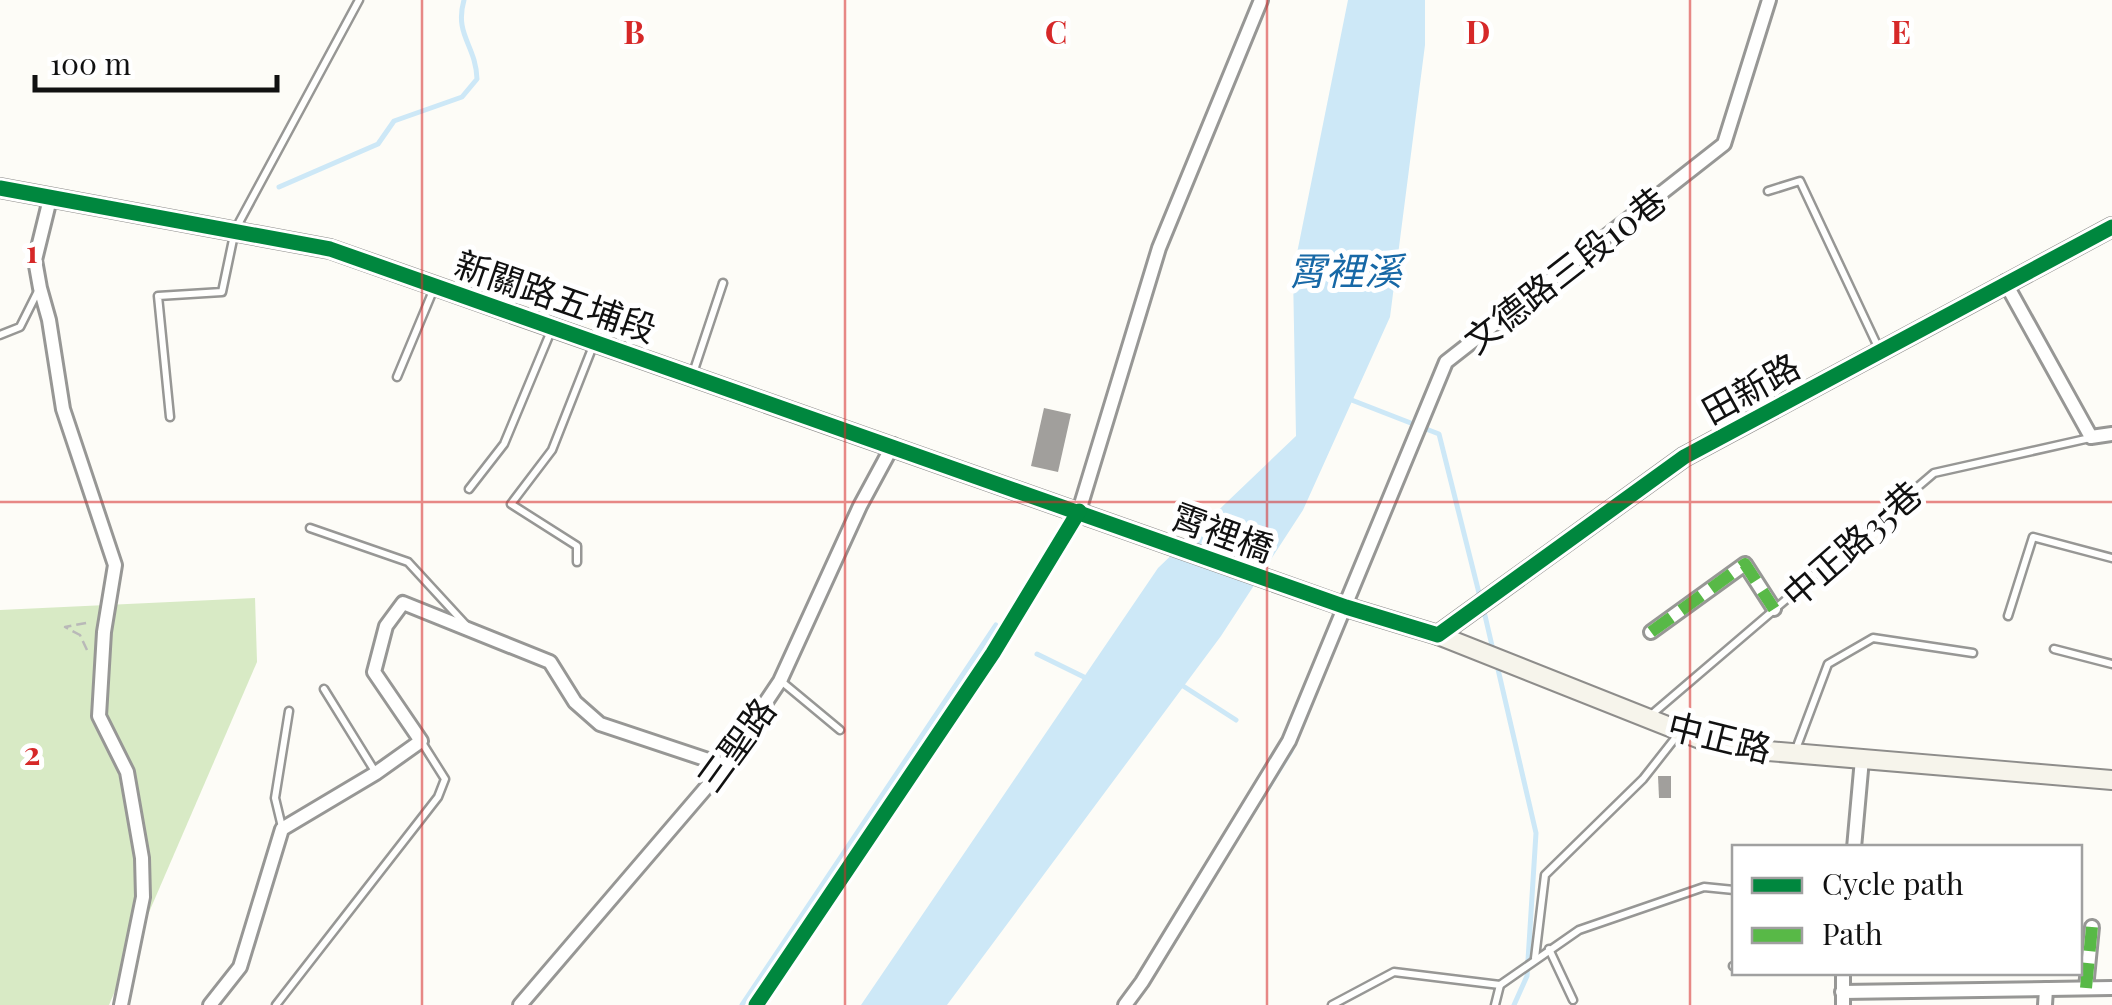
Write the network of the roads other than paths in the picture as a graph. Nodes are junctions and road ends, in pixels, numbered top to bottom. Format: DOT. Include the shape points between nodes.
graph roads {
  1 [pos="359,0"];
  2 [pos="1261,0"];
  3 [pos="1769,0"];
  4 [pos="0,188"];
  5 [pos="1768,191"];
  6 [pos="50,198"];
  7 [pos="2112,227"];
  8 [pos="234,230"];
  9 [pos="2005,282"];
  10 [pos="722,283"];
  11 [pos="436,285"];
  12 [pos="40,288"];
  13 [pos="554,326"];
  14 [pos="0,335"];
  15 [pos="595,340"];
  16 [pos="1880,350"];
  17 [pos="692,374"];
  18 [pos="397,377"];
  19 [pos="170,416"];
  20 [pos="2112,434"];
  21 [pos="2091,437"];
  22 [pos="893,445"];
  23 [pos="469,489"];
  24 [pos="1079,511"];
  25 [pos="310,528"];
  26 [pos="2112,558"];
  27 [pos="577,562"];
  28 [pos="1346,607"];
  29 [pos="1774,609"];
  30 [pos="2008,616"];
  31 [pos="470,630"];
  32 [pos="1651,632"];
  33 [pos="1438,636"];
  34 [pos="2054,650"];
  35 [pos="1973,653"];
  36 [pos="2112,664"];
  37 [pos="780,680"];
  38 [pos="324,689"];
  39 [pos="289,711"];
  40 [pos="1647,718"];
  41 [pos="840,730"];
  42 [pos="1681,731"];
  43 [pos="420,741"];
  44 [pos="1794,754"];
  45 [pos="1862,759"];
  46 [pos="723,765"];
  47 [pos="376,772"];
  48 [pos="2112,780"];
  49 [pos="282,828"];
  50 [pos="1854,845"];
  51 [pos="1732,890"];
  52 [pos="2092,927"];
  53 [pos="1550,949"];
  54 [pos="1535,958"];
  55 [pos="1500,985"];
  56 [pos="2086,988"];
  57 [pos="2112,988"];
  58 [pos="2046,989"];
  59 [pos="1842,999"];
  60 [pos="1573,1000"];
  61 [pos="121,1005"];
  62 [pos="210,1005"];
  63 [pos="276,1005"];
  64 [pos="520,1005"];
  65 [pos="756,1005"];
  66 [pos="1125,1005"];
  67 [pos="1332,1005"];
  68 [pos="1495,1005"];
  69 [pos="2045,1005"];
  1 -- 8 [label="lane"];
  2 -- 24 [label="street" via="1159,248"];
  3 -- 28 [label="street, 文德路三段10巷" via="1724,144 1446,362"];
  4 -- 6 [label="main road, 新關路五埔段"];
  5 -- 16 [label="lane" via="1800,181"];
  6 -- 8 [label="main road, 新關路五埔段"];
  6 -- 12 [label="street" via="35,260"];
  7 -- 9 [label="main road, 田新路"];
  8 -- 11 [label="main road, 新關路五埔段" via="330,249"];
  8 -- 19 [label="lane" via="222,292 158,296"];
  9 -- 16 [label="main road, 田新路"];
  9 -- 21 [label="street"];
  10 -- 17 [label="lane"];
  11 -- 13 [label="main road, 新關路五埔段"];
  11 -- 18 [label="lane"];
  12 -- 14 [label="lane" via="20,327"];
  12 -- 61 [label="street" via="64,409 116,565 99,716 127,772 142,858 142,897"];
  13 -- 15 [label="main road, 新關路五埔段"];
  13 -- 23 [label="lane" via="504,444"];
  15 -- 17 [label="main road, 新關路五埔段"];
  15 -- 27 [label="lane" via="552,450 511,504 577,546"];
  16 -- 33 [label="main road, 田新路" via="1684,457"];
  17 -- 22 [label="main road, 新關路五埔段"];
  20 -- 21 [label="street"];
  21 -- 29 [label="lane, 中正路35巷" via="1934,472"];
  22 -- 24 [label="main road, 新關路五埔段"];
  22 -- 37 [label="street, 三聖路"];
  24 -- 28 [label="main road, 霄裡橋"];
  24 -- 65 [label="street" via="993,654"];
  25 -- 31 [label="lane" via="408,562"];
  26 -- 30 [label="lane" via="2034,537"];
  28 -- 33 [label="main road, 中正路"];
  28 -- 66 [label="street, 文德路三段10巷" via="1289,741"];
  29 -- 32 [label="street" via="1745,564"];
  29 -- 40 [label="lane, 中正路35巷"];
  31 -- 43 [label="street" via="404,603 386,626 374,672"];
  31 -- 46 [label="street" via="550,662 575,702 600,724"];
  33 -- 40 [label="main road, 中正路"];
  34 -- 36 [label="lane"];
  35 -- 44 [label="lane" via="1872,638 1828,664"];
  37 -- 41 [label="lane"];
  37 -- 46 [label="street, 三聖路"];
  38 -- 47 [label="lane"];
  39 -- 49 [label="lane" via="275,798"];
  40 -- 42 [label="main road, 中正路"];
  42 -- 44 [label="main road, 中正路"];
  42 -- 54 [label="lane" via="1545,875"];
  43 -- 47 [label="street"];
  43 -- 63 [label="lane" via="446,779 438,798"];
  44 -- 45 [label="main road, 中正路"];
  45 -- 48 [label="main road, 中正路"];
  45 -- 50 [label="street"];
  46 -- 64 [label="street, 三聖路"];
  47 -- 49 [label="street"];
  49 -- 62 [label="street" via="240,966"];
  51 -- 53 [label="lane" via="1704,887 1579,930"];
  52 -- 56 [label="street"];
  53 -- 54 [label="lane"];
  53 -- 60 [label="lane"];
  54 -- 55 [label="lane"];
  55 -- 67 [label="lane" via="1394,972"];
  55 -- 68 [label="lane"];
  56 -- 57 [label="street"];
  56 -- 58 [label="street"];
  58 -- 59 [label="street"];
  58 -- 69 [label="street"];
}
